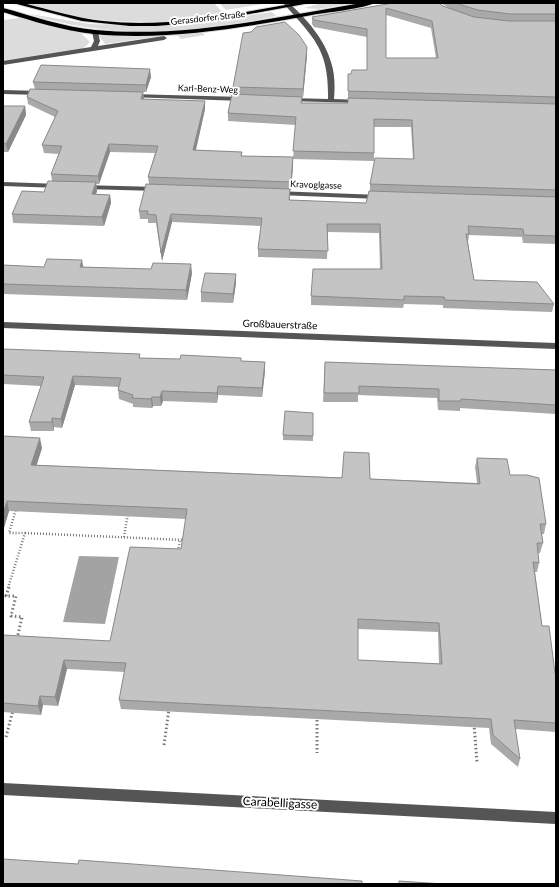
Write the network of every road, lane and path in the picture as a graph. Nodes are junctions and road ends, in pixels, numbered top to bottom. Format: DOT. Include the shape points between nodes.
graph roads {
  1 [pos="16,3"];
  2 [pos="307,3"];
  3 [pos="371,3"];
  4 [pos="288,4"];
  5 [pos="3,10"];
  6 [pos="297,15"];
  7 [pos="104,23"];
  8 [pos="95,32"];
  9 [pos="164,38"];
  10 [pos="93,50"];
  11 [pos="3,63"];
  12 [pos="3,92"];
  13 [pos="50,94"];
  14 [pos="120,96"];
  15 [pos="253,99"];
  16 [pos="284,100"];
  17 [pos="331,101"];
  18 [pos="370,102"];
  19 [pos="3,184"];
  20 [pos="169,190"];
  21 [pos="272,193"];
  22 [pos="390,197"];
  23 [pos="3,324"];
  24 [pos="556,346"];
  25 [pos="17,503"];
  26 [pos="129,509"];
  27 [pos="25,533"];
  28 [pos="124,537"];
  29 [pos="180,540"];
  30 [pos="187,540"];
  31 [pos="178,554"];
  32 [pos="16,643"];
  33 [pos="170,701"];
  34 [pos="13,708"];
  35 [pos="318,714"];
  36 [pos="473,723"];
  37 [pos="6,737"];
  38 [pos="164,745"];
  39 [pos="317,753"];
  40 [pos="477,762"];
  41 [pos="3,789"];
  42 [pos="556,818"];
  1 -- 7 [label="main road, Gerasdorfer Straße"];
  2 -- 4 [label="main road, Gerasdorfer Straße"];
  3 -- 6 [label="main road, Gerasdorfer Straße"];
  4 -- 6 [label="street"];
  4 -- 7 [label="main road, Gerasdorfer Straße" via="194,21 152,24"];
  5 -- 7 [label="main road" via="23,9 65,20"];
  5 -- 8 [label="main road, Gerasdorfer Straße" via="52,24"];
  6 -- 8 [label="main road, Gerasdorfer Straße" via="212,28 147,33"];
  6 -- 17 [label="street" via="320,43 329,62 332,77"];
  8 -- 10 [label="street" via="97,41"];
  9 -- 10 [label="street, Gerasdorfer Straße"];
  10 -- 11 [label="street, Gerasdorfer Straße"];
  12 -- 13 [label="street"];
  14 -- 15 [label="street, Karl-Benz-Weg"];
  16 -- 17 [label="street"];
  17 -- 18 [label="street"];
  19 -- 20 [label="street"];
  21 -- 22 [label="street, Kravoglgasse"];
  23 -- 24 [label="street, Großbauerstraße"];
  25 -- 27 [label="path" via="9,533"];
  26 -- 28 [label="path"];
  27 -- 28 [label="path"];
  27 -- 32 [label="path" via="6,596 16,596 11,616 22,617"];
  28 -- 29 [label="path"];
  29 -- 30 [label="path"];
  29 -- 31 [label="path"];
  33 -- 38 [label="path"];
  34 -- 37 [label="path"];
  35 -- 39 [label="path"];
  36 -- 40 [label="path"];
  41 -- 42 [label="street, Carabelligasse"];
}
